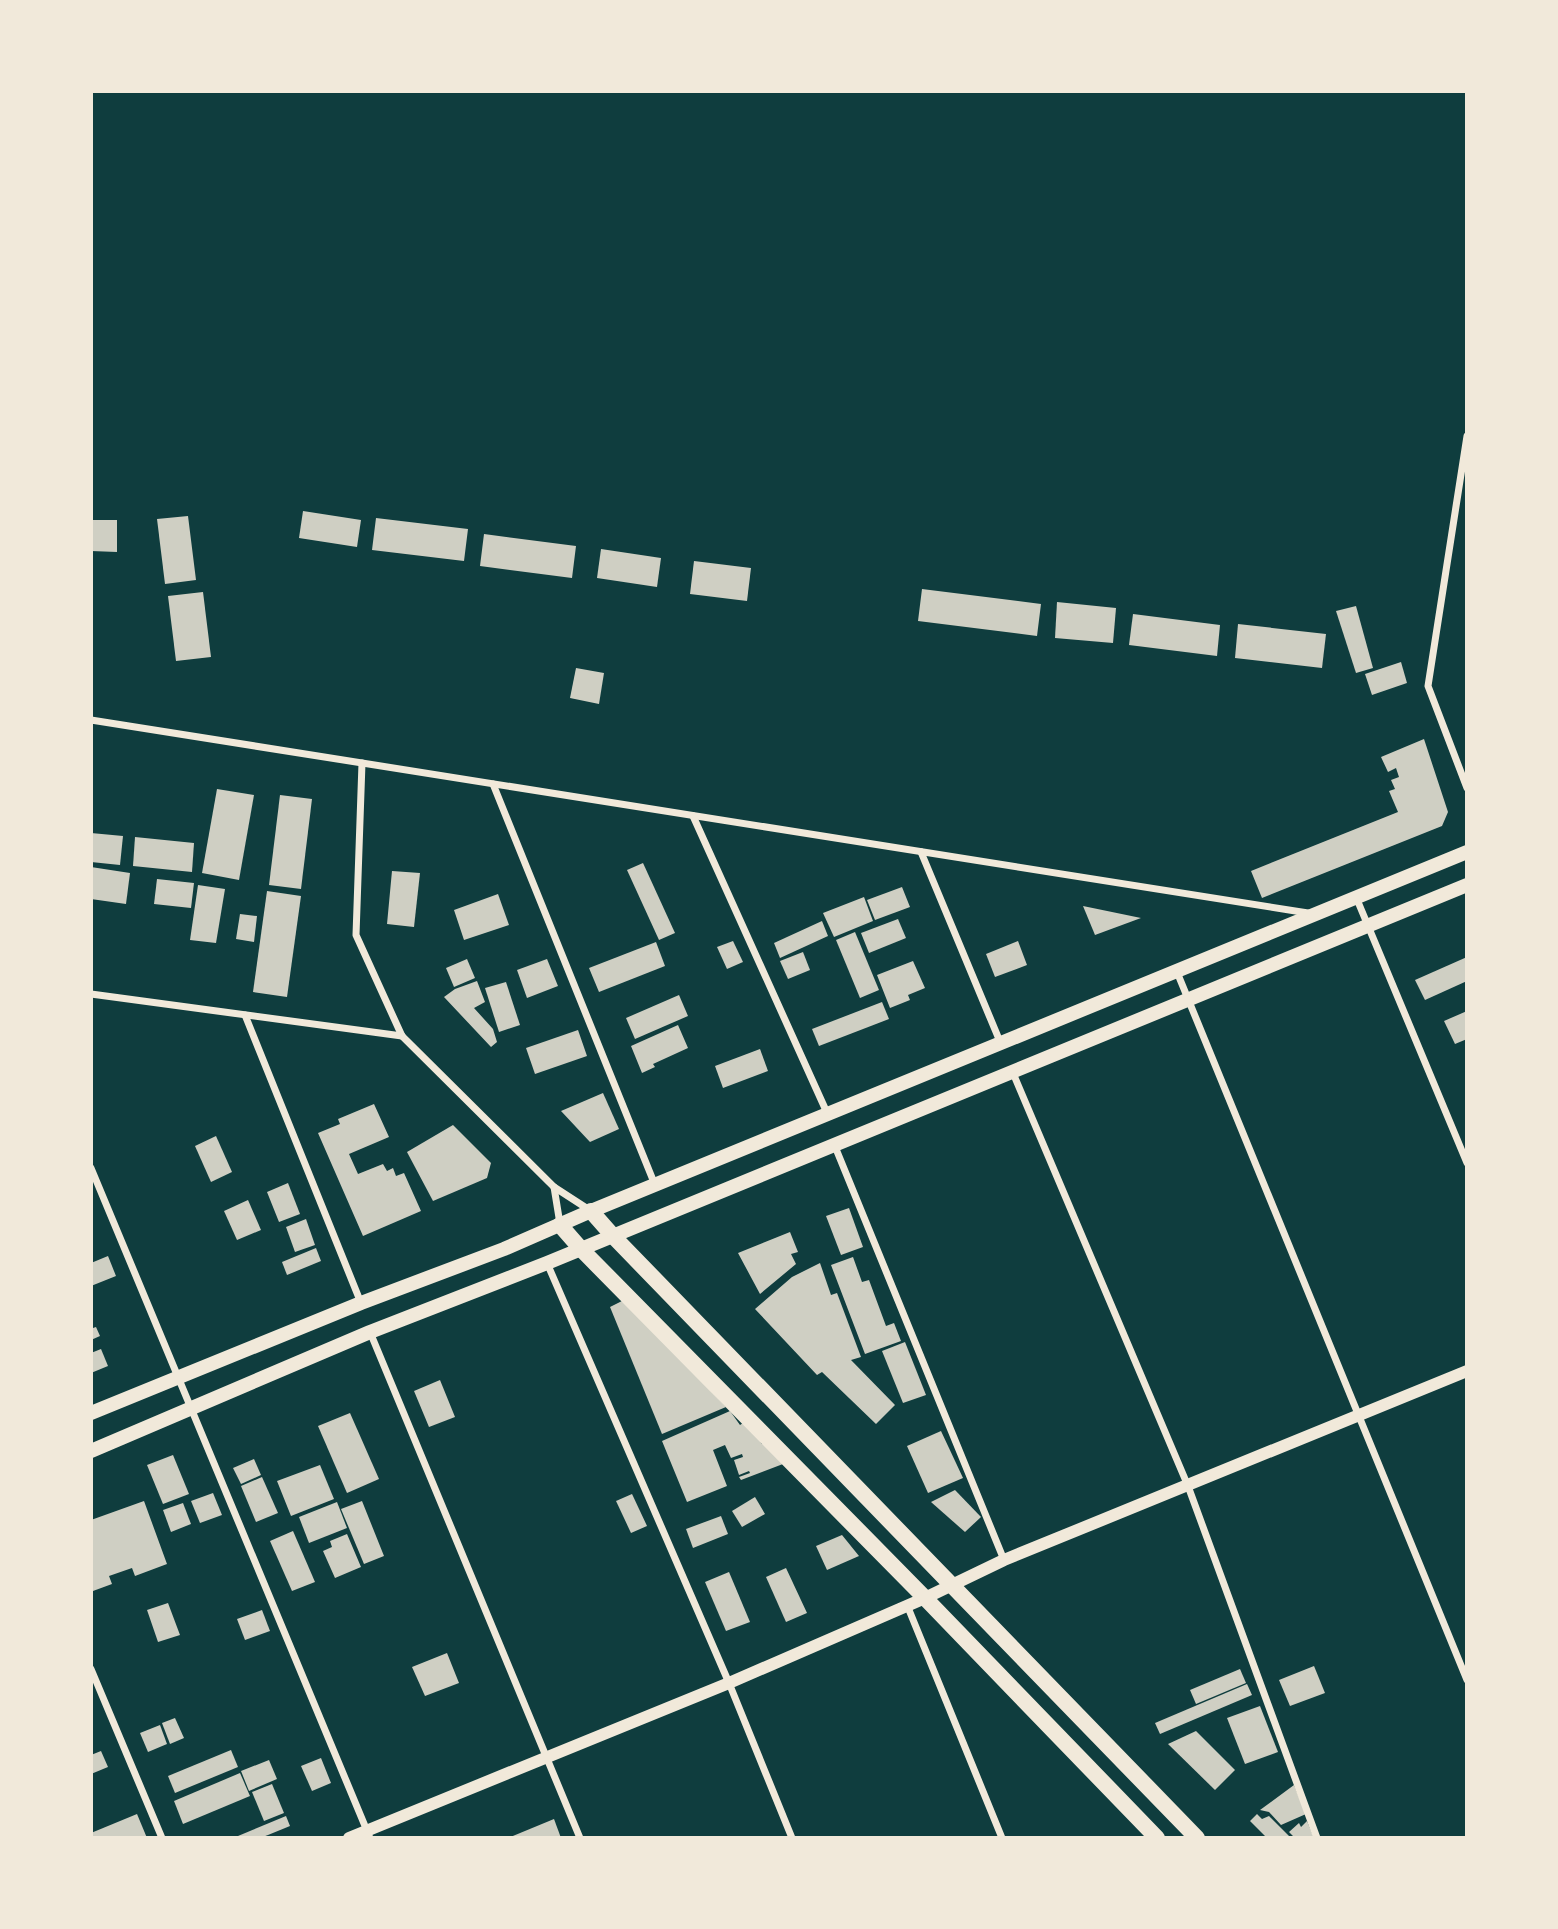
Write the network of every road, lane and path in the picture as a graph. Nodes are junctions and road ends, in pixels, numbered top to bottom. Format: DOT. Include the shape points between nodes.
graph roads {
  1 [pos="1467,436"];
  2 [pos="91,720"];
  3 [pos="362,763"];
  4 [pos="493,784"];
  5 [pos="1467,788"];
  6 [pos="693,816"];
  7 [pos="920,852"];
  8 [pos="1467,852"];
  9 [pos="1467,885"];
  10 [pos="1356,897"];
  11 [pos="1316,915"];
  12 [pos="1368,926"];
  13 [pos="1177,972"];
  14 [pos="91,994"];
  15 [pos="1189,999"];
  16 [pos="245,1015"];
  17 [pos="402,1036"];
  18 [pos="1001,1044"];
  19 [pos="1013,1073"];
  20 [pos="829,1116"];
  21 [pos="834,1144"];
  22 [pos="1467,1163"];
  23 [pos="91,1168"];
  24 [pos="655,1185"];
  25 [pos="554,1187"];
  26 [pos="592,1212"];
  27 [pos="560,1225"];
  28 [pos="612,1236"];
  29 [pos="581,1249"];
  30 [pos="547,1263"];
  31 [pos="361,1303"];
  32 [pos="370,1332"];
  33 [pos="1467,1371"];
  34 [pos="178,1376"];
  35 [pos="191,1408"];
  36 [pos="91,1413"];
  37 [pos="1360,1415"];
  38 [pos="91,1451"];
  39 [pos="1188,1486"];
  40 [pos="1004,1560"];
  41 [pos="951,1585"];
  42 [pos="925,1598"];
  43 [pos="907,1605"];
  44 [pos="91,1668"];
  45 [pos="1467,1680"];
  46 [pos="729,1683"];
  47 [pos="548,1758"];
  48 [pos="368,1834"];
  49 [pos="162,1838"];
  50 [pos="349,1838"];
  51 [pos="580,1838"];
  52 [pos="792,1838"];
  53 [pos="1002,1838"];
  54 [pos="1157,1838"];
  55 [pos="1197,1838"];
  56 [pos="1318,1838"];
  1 -- 5 [label="street" via="1428,686"];
  2 -- 3 [label="street"];
  3 -- 4 [label="street"];
  3 -- 17 [label="street" via="356,935"];
  4 -- 6 [label="street"];
  4 -- 24 [label="street"];
  6 -- 7 [label="street"];
  6 -- 20 [label="street"];
  7 -- 11 [label="street"];
  7 -- 18 [label="street"];
  8 -- 10 [label="main road"];
  9 -- 12 [label="main road"];
  10 -- 11 [label="main road"];
  10 -- 12 [label="street"];
  11 -- 13 [label="main road"];
  12 -- 15 [label="main road"];
  12 -- 22 [label="street"];
  13 -- 15 [label="street"];
  13 -- 18 [label="main road"];
  14 -- 16 [label="street"];
  15 -- 19 [label="main road"];
  15 -- 37 [label="street"];
  16 -- 17 [label="street"];
  16 -- 31 [label="street"];
  17 -- 25 [label="street"];
  18 -- 20 [label="main road"];
  19 -- 21 [label="main road"];
  19 -- 39 [label="street"];
  20 -- 24 [label="main road"];
  21 -- 28 [label="main road"];
  21 -- 40 [label="street"];
  23 -- 34 [label="street"];
  24 -- 26 [label="main road"];
  25 -- 26 [label="street"];
  25 -- 27 [label="street"];
  26 -- 27 [label="main road"];
  26 -- 28 [label="main road"];
  27 -- 29 [label="main road"];
  27 -- 31 [label="main road"];
  28 -- 29 [label="main road"];
  28 -- 41 [label="main road"];
  29 -- 30 [label="main road"];
  29 -- 42 [label="main road"];
  30 -- 32 [label="main road"];
  30 -- 46 [label="street"];
  31 -- 34 [label="main road"];
  32 -- 35 [label="main road"];
  32 -- 47 [label="street"];
  33 -- 37 [label="street"];
  34 -- 35 [label="street"];
  34 -- 36 [label="main road"];
  35 -- 38 [label="main road"];
  35 -- 48 [label="street"];
  37 -- 39 [label="street"];
  37 -- 45 [label="street"];
  39 -- 40 [label="street"];
  39 -- 56 [label="street"];
  40 -- 41 [label="street"];
  41 -- 42 [label="street"];
  41 -- 55 [label="main road"];
  42 -- 43 [label="street"];
  42 -- 54 [label="main road"];
  43 -- 46 [label="street"];
  43 -- 53 [label="street"];
  44 -- 49 [label="street"];
  46 -- 47 [label="street"];
  46 -- 52 [label="street"];
  47 -- 48 [label="street"];
  47 -- 51 [label="street"];
  48 -- 50 [label="street"];
}
